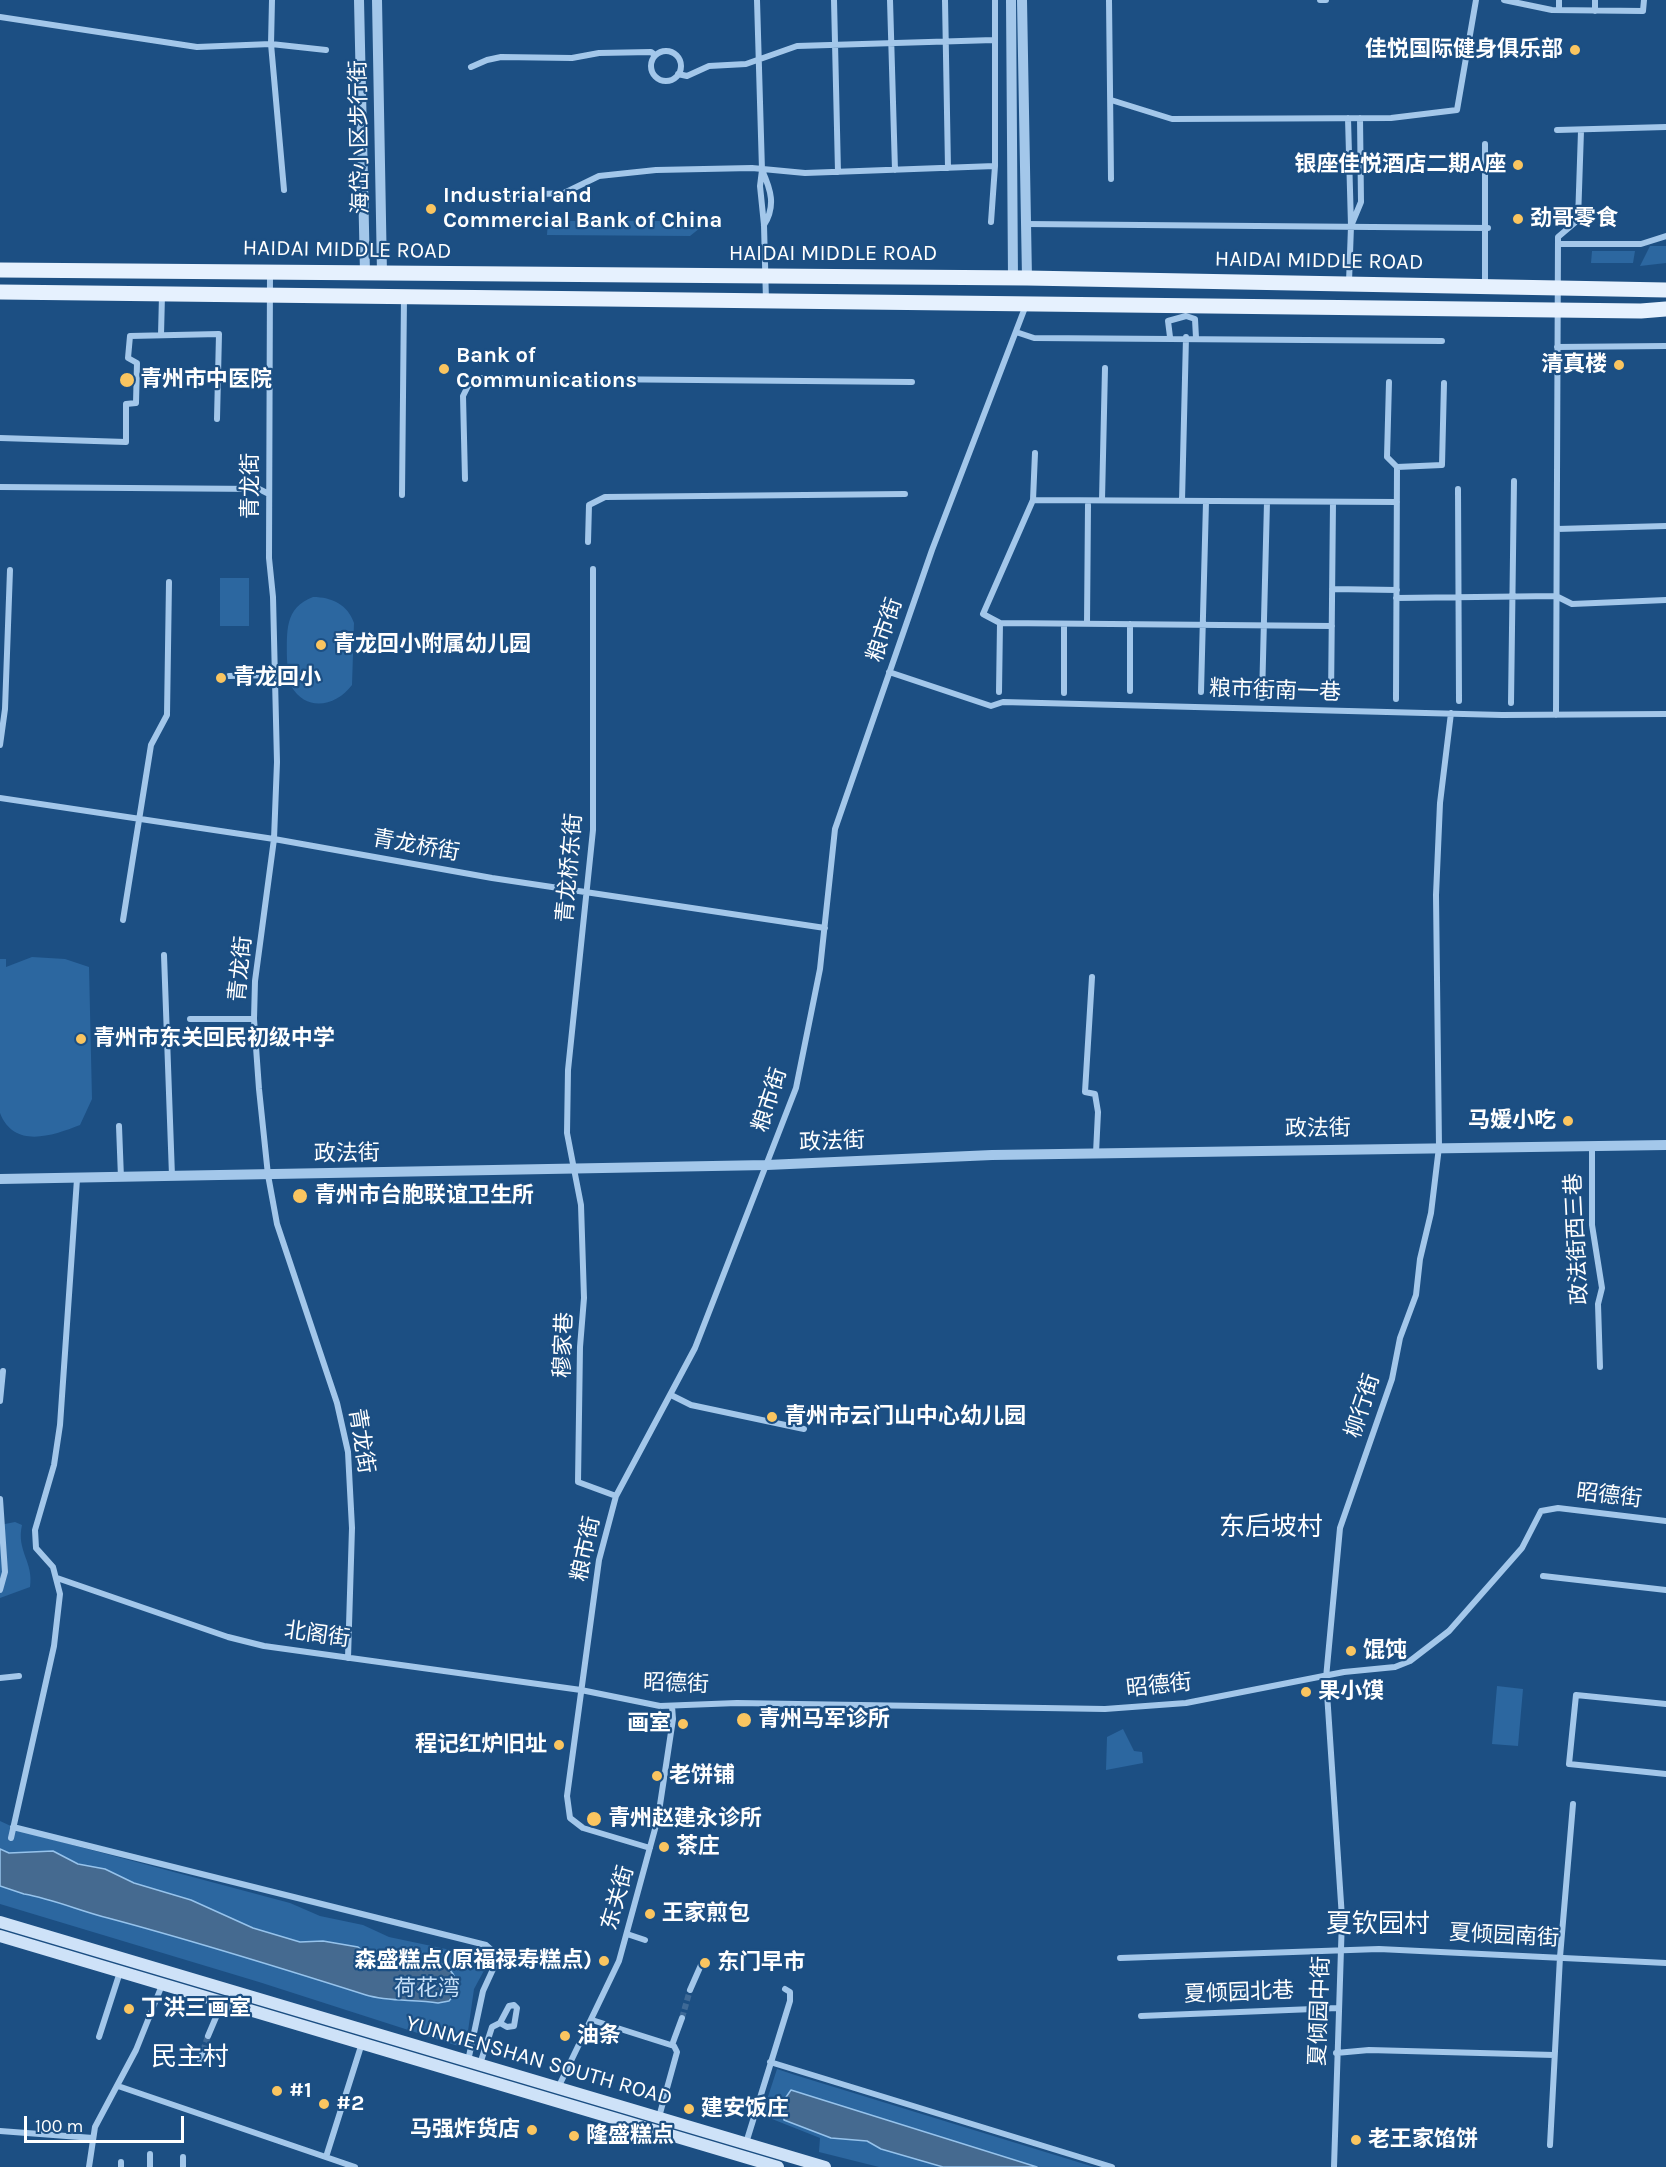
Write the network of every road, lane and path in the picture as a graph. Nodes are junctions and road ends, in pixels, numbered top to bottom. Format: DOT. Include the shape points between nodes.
graph roads {
  1 [pos="272,0"];
  2 [pos="358,0"];
  3 [pos="377,0"];
  4 [pos="757,0"];
  5 [pos="834,0"];
  6 [pos="890,0"];
  7 [pos="945,0"];
  8 [pos="995,0"];
  9 [pos="1011,0"];
  10 [pos="1022,0"];
  11 [pos="1109,0"];
  12 [pos="1320,0"];
  13 [pos="1326,0"];
  14 [pos="1476,0"];
  15 [pos="1504,0"];
  16 [pos="1559,0"];
  17 [pos="1595,0"];
  18 [pos="1644,0"];
  19 [pos="1559,10"];
  20 [pos="1595,11"];
  21 [pos="0,17"];
  22 [pos="994,40"];
  23 [pos="944,42"];
  24 [pos="890,43"];
  25 [pos="271,44"];
  26 [pos="835,45"];
  27 [pos="326,50"];
  28 [pos="655,55"];
  29 [pos="758,58"];
  30 [pos="471,67"];
  31 [pos="678,74"];
  32 [pos="1111,100"];
  33 [pos="1348,118"];
  34 [pos="1360,118"];
  35 [pos="1666,127"];
  36 [pos="1557,130"];
  37 [pos="1581,130"];
  38 [pos="1485,144"];
  39 [pos="995,166"];
  40 [pos="948,168"];
  41 [pos="762,170"];
  42 [pos="895,170"];
  43 [pos="838,172"];
  44 [pos="1111,178"];
  45 [pos="285,190"];
  46 [pos="477,197"];
  47 [pos="991,222"];
  48 [pos="1026,224"];
  49 [pos="764,225"];
  50 [pos="1351,226"];
  51 [pos="1488,228"];
  52 [pos="1666,236"];
  53 [pos="1558,244"];
  54 [pos="0,270"];
  55 [pos="270,272"];
  56 [pos="365,273"];
  57 [pos="382,273"];
  58 [pos="765,276"];
  59 [pos="1020,278"];
  60 [pos="1349,284"];
  61 [pos="1485,286"];
  62 [pos="1557,286"];
  63 [pos="1666,290"];
  64 [pos="0,292"];
  65 [pos="162,295"];
  66 [pos="271,295"];
  67 [pos="404,297"];
  68 [pos="766,301"];
  69 [pos="1026,304"];
  70 [pos="1557,309"];
  71 [pos="1666,309"];
  72 [pos="1186,310"];
  73 [pos="1016,332"];
  74 [pos="161,335"];
  75 [pos="1170,337"];
  76 [pos="1186,338"];
  77 [pos="1196,338"];
  78 [pos="1442,341"];
  79 [pos="1666,346"];
  80 [pos="1557,347"];
  81 [pos="1105,368"];
  82 [pos="912,382"];
  83 [pos="1389,382"];
  84 [pos="1444,383"];
  85 [pos="217,419"];
  86 [pos="0,438"];
  87 [pos="1035,453"];
  88 [pos="1397,467"];
  89 [pos="465,479"];
  90 [pos="1514,481"];
  91 [pos="0,487"];
  92 [pos="1458,489"];
  93 [pos="269,494"];
  94 [pos="905,494"];
  95 [pos="402,495"];
  96 [pos="1033,500"];
  97 [pos="1102,500"];
  98 [pos="1182,501"];
  99 [pos="1206,502"];
  100 [pos="1267,502"];
  101 [pos="1333,502"];
  102 [pos="1397,502"];
  103 [pos="1088,505"];
  104 [pos="1666,526"];
  105 [pos="1557,529"];
  106 [pos="588,542"];
  107 [pos="593,569"];
  108 [pos="10,570"];
  109 [pos="169,582"];
  110 [pos="1332,589"];
  111 [pos="1397,590"];
  112 [pos="1556,596"];
  113 [pos="1512,597"];
  114 [pos="1396,598"];
  115 [pos="1457,598"];
  116 [pos="1666,600"];
  117 [pos="1000,623"];
  118 [pos="1064,624"];
  119 [pos="1087,624"];
  120 [pos="1130,624"];
  121 [pos="1203,624"];
  122 [pos="1264,624"];
  123 [pos="1332,626"];
  124 [pos="889,672"];
  125 [pos="274,675"];
  126 [pos="229,676"];
  127 [pos="1130,691"];
  128 [pos="999,692"];
  129 [pos="1202,692"];
  130 [pos="1064,693"];
  131 [pos="1262,698"];
  132 [pos="1330,699"];
  133 [pos="1396,699"];
  134 [pos="1458,701"];
  135 [pos="1512,703"];
  136 [pos="1451,713"];
  137 [pos="1666,714"];
  138 [pos="1556,715"];
  139 [pos="0,745"];
  140 [pos="0,798"];
  141 [pos="139,819"];
  142 [pos="274,839"];
  143 [pos="588,893"];
  144 [pos="123,920"];
  145 [pos="825,928"];
  146 [pos="164,955"];
  147 [pos="1092,977"];
  148 [pos="190,1019"];
  149 [pos="254,1019"];
  150 [pos="119,1126"];
  151 [pos="1592,1145"];
  152 [pos="1666,1145"];
  153 [pos="1439,1147"];
  154 [pos="1096,1153"];
  155 [pos="767,1165"];
  156 [pos="574,1168"];
  157 [pos="268,1175"];
  158 [pos="172,1177"];
  159 [pos="121,1178"];
  160 [pos="0,1179"];
  161 [pos="77,1179"];
  162 [pos="1600,1367"];
  163 [pos="3,1371"];
  164 [pos="671,1395"];
  165 [pos="0,1401"];
  166 [pos="804,1429"];
  167 [pos="616,1496"];
  168 [pos="0,1499"];
  169 [pos="1666,1521"];
  170 [pos="1543,1576"];
  171 [pos="57,1578"];
  172 [pos="0,1590"];
  173 [pos="1666,1590"];
  174 [pos="348,1658"];
  175 [pos="19,1676"];
  176 [pos="0,1678"];
  177 [pos="1326,1678"];
  178 [pos="581,1690"];
  179 [pos="1666,1704"];
  180 [pos="672,1706"];
  181 [pos="1666,1774"];
  182 [pos="1573,1804"];
  183 [pos="13,1827"];
  184 [pos="10,1838"];
  185 [pos="650,1848"];
  186 [pos="0,1922"];
  187 [pos="627,1934"];
  188 [pos="0,1936"];
  189 [pos="645,1940"];
  190 [pos="1340,1951"];
  191 [pos="1560,1957"];
  192 [pos="1120,1958"];
  193 [pos="1666,1963"];
  194 [pos="701,1965"];
  195 [pos="121,1971"];
  196 [pos="162,1984"];
  197 [pos="785,1989"];
  198 [pos="690,1990"];
  199 [pos="222,2002"];
  200 [pos="1338,2008"];
  201 [pos="1141,2016"];
  202 [pos="682,2018"];
  203 [pos="592,2020"];
  204 [pos="500,2022"];
  205 [pos="208,2036"];
  206 [pos="99,2037"];
  207 [pos="362,2043"];
  208 [pos="672,2045"];
  209 [pos="203,2051"];
  210 [pos="1336,2053"];
  211 [pos="1554,2055"];
  212 [pos="200,2061"];
  213 [pos="770,2062"];
  214 [pos="474,2063"];
  215 [pos="118,2086"];
  216 [pos="558,2088"];
  217 [pos="659,2118"];
  218 [pos="0,2131"];
  219 [pos="93,2138"];
  220 [pos="746,2144"];
  221 [pos="1550,2145"];
  222 [pos="777,2153"];
  223 [pos="150,2154"];
  224 [pos="183,2157"];
  225 [pos="326,2157"];
  226 [pos="335,2164"];
  227 [pos="775,2166"];
  228 [pos="89,2167"];
  229 [pos="150,2167"];
  230 [pos="183,2167"];
  231 [pos="355,2167"];
  232 [pos="825,2167"];
  233 [pos="1112,2167"];
  234 [pos="1334,2167"];
  1 -- 25 [label="street"];
  2 -- 56 [label="street, 海岱小区步行街"];
  3 -- 57 [label="street, 海岱小区步行街"];
  4 -- 29 [label="street"];
  5 -- 26 [label="street"];
  6 -- 24 [label="street"];
  7 -- 23 [label="street"];
  8 -- 22 [label="street"];
  9 -- 59 [label="street"];
  10 -- 48 [label="street"];
  11 -- 32 [label="street"];
  12 -- 13 [label="street"];
  14 -- 34 [label="street" via="1457,110"];
  15 -- 19 [label="street"];
  16 -- 19 [label="street"];
  17 -- 20 [label="street"];
  18 -- 20 [label="street" via="1643,11"];
  19 -- 20 [label="street"];
  21 -- 25 [label="street" via="197,47"];
  22 -- 23 [label="street"];
  22 -- 39 [label="street"];
  23 -- 24 [label="street"];
  23 -- 40 [label="street"];
  24 -- 26 [label="street"];
  24 -- 42 [label="street"];
  25 -- 27 [label="street"];
  25 -- 45 [label="street"];
  26 -- 29 [label="street" via="797,46"];
  26 -- 43 [label="street"];
  28 -- 30 [label="street" via="651,52 572,58 501,57"];
  28 -- 31 [label="street" via="662,51 675,54 681,66"];
  28 -- 31 [label="street" via="651,69 656,77 670,80"];
  29 -- 31 [label="street" via="746,64 709,66 687,76"];
  29 -- 41 [label="street"];
  32 -- 33 [label="street" via="1172,119"];
  32 -- 44 [label="street"];
  33 -- 34 [label="street"];
  33 -- 50 [label="street"];
  34 -- 50 [label="street" via="1361,202"];
  35 -- 37 [label="street"];
  36 -- 37 [label="street"];
  37 -- 53 [label="street" via="1578,220 1558,237"];
  38 -- 61 [label="street"];
  39 -- 40 [label="street"];
  39 -- 47 [label="street"];
  40 -- 42 [label="street"];
  41 -- 43 [label="street"];
  41 -- 46 [label="street" via="619,173 585,181 564,193"];
  41 -- 49 [label="street"];
  41 -- 49 [label="street" via="771,202 771,214"];
  42 -- 43 [label="street"];
  48 -- 50 [label="street"];
  48 -- 59 [label="street"];
  49 -- 58 [label="street"];
  50 -- 51 [label="street"];
  50 -- 60 [label="street"];
  52 -- 53 [label="street" via="1641,244"];
  53 -- 62 [label="street"];
  54 -- 55 [label="main road, HAIDAI MIDDLE ROAD"];
  55 -- 56 [label="main road, HAIDAI MIDDLE ROAD"];
  55 -- 66 [label="street, 青龙街"];
  56 -- 57 [label="main road, HAIDAI MIDDLE ROAD"];
  57 -- 58 [label="main road, HAIDAI MIDDLE ROAD"];
  58 -- 59 [label="main road, HAIDAI MIDDLE ROAD"];
  58 -- 68 [label="street"];
  59 -- 60 [label="main road, HAIDAI MIDDLE ROAD"];
  60 -- 61 [label="main road, HAIDAI MIDDLE ROAD"];
  61 -- 62 [label="main road, HAIDAI MIDDLE ROAD"];
  62 -- 63 [label="main road, HAIDAI MIDDLE ROAD"];
  62 -- 70 [label="street"];
  64 -- 65 [label="main road, HAIDAI MIDDLE ROAD"];
  65 -- 66 [label="main road, HAIDAI MIDDLE ROAD"];
  65 -- 74 [label="street"];
  66 -- 67 [label="main road, HAIDAI MIDDLE ROAD"];
  66 -- 93 [label="street, 青龙街"];
  67 -- 68 [label="main road, HAIDAI MIDDLE ROAD"];
  67 -- 95 [label="street"];
  68 -- 69 [label="main road, HAIDAI MIDDLE ROAD"];
  69 -- 72 [label="main road, HAIDAI MIDDLE ROAD"];
  69 -- 73 [label="street, 粮市街"];
  70 -- 71 [label="main road, HAIDAI MIDDLE ROAD"];
  70 -- 72 [label="main road, HAIDAI MIDDLE ROAD"];
  70 -- 80 [label="street"];
  72 -- 75 [label="street" via="1168,321"];
  72 -- 77 [label="street" via="1195,319"];
  73 -- 75 [label="street" via="1034,338"];
  73 -- 124 [label="street, 粮市街"];
  74 -- 85 [label="street" via="219,334"];
  74 -- 86 [label="street" via="130,336 128,358 137,363 136,403 126,404 126,442"];
  75 -- 76 [label="street"];
  76 -- 77 [label="street"];
  76 -- 98 [label="street"];
  77 -- 78 [label="street"];
  79 -- 80 [label="street"];
  80 -- 105 [label="street"];
  81 -- 97 [label="street"];
  82 -- 89 [label="street" via="481,378 468,386 463,396"];
  83 -- 88 [label="street" via="1387,457"];
  84 -- 88 [label="street" via="1442,465"];
  87 -- 96 [label="street"];
  88 -- 102 [label="street"];
  90 -- 113 [label="street"];
  91 -- 93 [label="street" via="259,489"];
  92 -- 115 [label="street"];
  93 -- 125 [label="street, 青龙街"];
  94 -- 106 [label="street" via="605,497 589,504"];
  96 -- 97 [label="street"];
  96 -- 117 [label="street" via="983,614"];
  97 -- 98 [label="street"];
  98 -- 99 [label="street"];
  99 -- 100 [label="street"];
  99 -- 121 [label="street"];
  100 -- 101 [label="street"];
  100 -- 122 [label="street"];
  101 -- 102 [label="street"];
  101 -- 110 [label="street"];
  102 -- 111 [label="street"];
  103 -- 119 [label="street"];
  104 -- 105 [label="street"];
  105 -- 112 [label="street"];
  107 -- 143 [label="street, 青龙桥东街" via="594,786"];
  108 -- 139 [label="street"];
  109 -- 141 [label="street" via="167,715 150,745"];
  110 -- 111 [label="street"];
  110 -- 123 [label="street"];
  111 -- 114 [label="street"];
  112 -- 113 [label="street"];
  112 -- 116 [label="street" via="1572,604"];
  112 -- 138 [label="street"];
  113 -- 115 [label="street"];
  113 -- 135 [label="street"];
  114 -- 115 [label="street"];
  114 -- 133 [label="street"];
  115 -- 134 [label="street"];
  117 -- 118 [label="street"];
  117 -- 128 [label="street"];
  118 -- 119 [label="street"];
  118 -- 130 [label="street"];
  119 -- 120 [label="street"];
  120 -- 121 [label="street"];
  120 -- 127 [label="street"];
  121 -- 122 [label="street"];
  121 -- 129 [label="street"];
  122 -- 123 [label="street"];
  122 -- 131 [label="street"];
  123 -- 132 [label="street"];
  124 -- 136 [label="street, 粮市街南一巷" via="990,706 1003,702"];
  124 -- 145 [label="street, 粮市街" via="835,829"];
  125 -- 126 [label="street"];
  125 -- 142 [label="street, 青龙街"];
  136 -- 138 [label="street, 粮市街南一巷"];
  136 -- 153 [label="street, 柳行街" via="1440,803 1436,895"];
  137 -- 138 [label="street, 粮市街南一巷"];
  140 -- 141 [label="street, 青龙桥街"];
  141 -- 142 [label="street, 青龙桥街"];
  141 -- 144 [label="street"];
  142 -- 143 [label="street, 青龙桥街"];
  142 -- 149 [label="street, 青龙街" via="266,920 257,958"];
  143 -- 145 [label="street, 青龙桥街"];
  143 -- 156 [label="street, 青龙桥东街" via="568,1070 567,1133"];
  145 -- 155 [label="street, 粮市街" via="796,1088"];
  146 -- 158 [label="street"];
  147 -- 154 [label="street" via="1084,1092 1095,1094"];
  148 -- 149 [label="street"];
  149 -- 157 [label="street, 青龙街"];
  150 -- 159 [label="street"];
  151 -- 152 [label="street, 政法街"];
  151 -- 153 [label="street, 政法街"];
  151 -- 162 [label="street, 政法街西三巷" via="1592,1225 1602,1288 1598,1304"];
  153 -- 154 [label="street, 政法街"];
  153 -- 177 [label="street, 柳行街" via="1416,1295 1400,1338 1392,1379 1340,1528"];
  154 -- 155 [label="street, 政法街"];
  155 -- 156 [label="street, 政法街"];
  155 -- 164 [label="street, 粮市街" via="695,1348"];
  156 -- 157 [label="street, 政法街"];
  156 -- 167 [label="street, 穆家巷" via="581,1205 584,1298 578,1482"];
  157 -- 158 [label="street, 政法街"];
  157 -- 174 [label="street, 青龙街" via="277,1224 337,1403 348,1452 352,1528"];
  158 -- 159 [label="street, 政法街"];
  159 -- 161 [label="street, 政法街"];
  160 -- 161 [label="street, 政法街"];
  161 -- 171 [label="street" via="60,1425 54,1465 35,1530 36,1548 53,1567"];
  163 -- 165 [label="street"];
  164 -- 166 [label="street" via="691,1405"];
  164 -- 167 [label="street, 粮市街"];
  167 -- 178 [label="street, 粮市街" via="599,1560"];
  168 -- 172 [label="street" via="5,1572"];
  169 -- 177 [label="street, 昭德街" via="1558,1508 1541,1511 1522,1548 1449,1631 1429,1648 1395,1667 1344,1672"];
  170 -- 173 [label="street"];
  171 -- 174 [label="street, 北阁街" via="228,1637"];
  171 -- 183 [label="street" via="60,1594 54,1646"];
  174 -- 178 [label="street, 北阁街"];
  175 -- 176 [label="street"];
  177 -- 180 [label="street, 昭德街" via="1186,1702 1105,1709 737,1703"];
  177 -- 190 [label="street, 夏倾园中街" via="1340,1883"];
  178 -- 180 [label="street, 昭德街"];
  178 -- 185 [label="street, 粮市街" via="567,1796 570,1818 584,1828"];
  179 -- 181 [label="street" via="1576,1695 1569,1764"];
  180 -- 185 [label="street, 东关街"];
  182 -- 191 [label="street"];
  183 -- 184 [label="street"];
  183 -- 214 [label="street" via="486,1945 495,1953 494,1967 483,1991"];
  185 -- 187 [label="street, 东关街"];
  186 -- 214 [label="main road, YUNMENSHAN SOUTH ROAD"];
  187 -- 189 [label="street"];
  187 -- 203 [label="street, 东关街"];
  188 -- 195 [label="main road, YUNMENSHAN SOUTH ROAD"];
  190 -- 191 [label="street, 夏倾园南街" via="1423,1950"];
  190 -- 192 [label="street, 夏倾园南街"];
  190 -- 200 [label="street, 夏倾园中街"];
  191 -- 193 [label="street, 夏倾园南街"];
  191 -- 211 [label="street"];
  194 -- 198 [label="street"];
  195 -- 196 [label="main road, YUNMENSHAN SOUTH ROAD"];
  195 -- 206 [label="street"];
  196 -- 199 [label="main road, YUNMENSHAN SOUTH ROAD"];
  196 -- 215 [label="street"];
  197 -- 213 [label="street" via="790,1992 790,2001"];
  199 -- 205 [label="street"];
  199 -- 207 [label="main road, YUNMENSHAN SOUTH ROAD"];
  200 -- 201 [label="street, 夏倾园北巷"];
  200 -- 210 [label="street, 夏倾园中街"];
  202 -- 208 [label="street"];
  203 -- 208 [label="street"];
  203 -- 216 [label="street, 东关街"];
  204 -- 214 [label="street" via="492,2027"];
  207 -- 225 [label="street"];
  207 -- 227 [label="main road, YUNMENSHAN SOUTH ROAD"];
  208 -- 217 [label="street" via="677,2052"];
  209 -- 212 [label="street"];
  210 -- 211 [label="street" via="1369,2050"];
  210 -- 234 [label="street, 夏倾园中街"];
  211 -- 221 [label="street"];
  213 -- 220 [label="street"];
  213 -- 233 [label="street"];
  214 -- 216 [label="main road, YUNMENSHAN SOUTH ROAD"];
  215 -- 219 [label="street"];
  215 -- 225 [label="street"];
  216 -- 217 [label="main road, YUNMENSHAN SOUTH ROAD"];
  217 -- 220 [label="main road, YUNMENSHAN SOUTH ROAD"];
  218 -- 219 [label="street"];
  219 -- 228 [label="street"];
  220 -- 222 [label="main road, YUNMENSHAN SOUTH ROAD"];
  222 -- 227 [label="main road"];
  222 -- 232 [label="main road, YUNMENSHAN SOUTH ROAD"];
  223 -- 229 [label="street"];
  224 -- 230 [label="street"];
  225 -- 226 [label="street"];
  226 -- 231 [label="street"];
}
